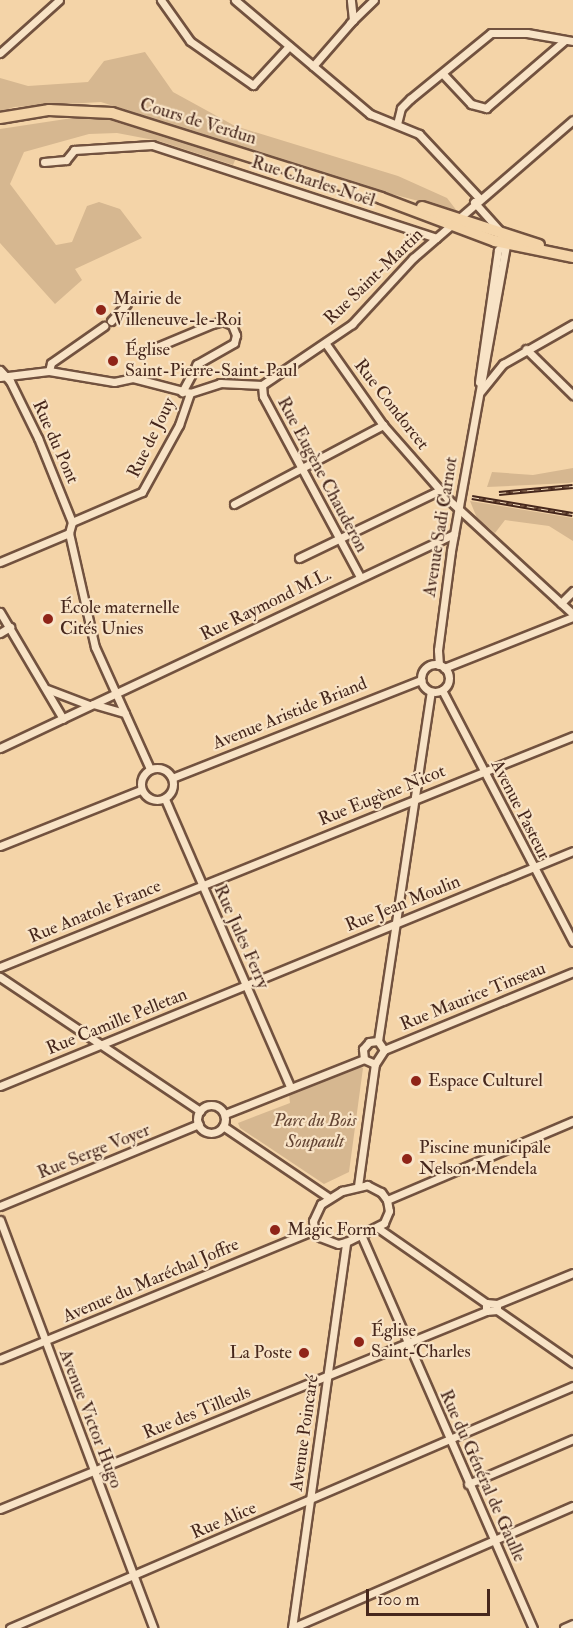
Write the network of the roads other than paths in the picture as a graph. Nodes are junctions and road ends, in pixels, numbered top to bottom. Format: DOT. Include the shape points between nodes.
graph roads {
  1 [pos="59,0"];
  2 [pos="161,0"];
  3 [pos="235,0"];
  4 [pos="351,0"];
  5 [pos="374,0"];
  6 [pos="350,23"];
  7 [pos="564,41"];
  8 [pos="573,41"];
  9 [pos="289,46"];
  10 [pos="0,54"];
  11 [pos="313,66"];
  12 [pos="443,74"];
  13 [pos="0,118"];
  14 [pos="573,120"];
  15 [pos="397,124"];
  16 [pos="569,127"];
  17 [pos="44,162"];
  18 [pos="477,200"];
  19 [pos="454,221"];
  20 [pos="436,238"];
  21 [pos="501,242"];
  22 [pos="128,304"];
  23 [pos="573,324"];
  24 [pos="326,344"];
  25 [pos="152,349"];
  26 [pos="526,349"];
  27 [pos="484,359"];
  28 [pos="498,369"];
  29 [pos="49,371"];
  30 [pos="1,374"];
  31 [pos="262,385"];
  32 [pos="182,392"];
  33 [pos="190,393"];
  34 [pos="479,393"];
  35 [pos="573,395"];
  36 [pos="383,425"];
  37 [pos="303,469"];
  38 [pos="440,490"];
  39 [pos="234,504"];
  40 [pos="458,509"];
  41 [pos="72,522"];
  42 [pos="69,533"];
  43 [pos="454,534"];
  44 [pos="340,539"];
  45 [pos="298,558"];
  46 [pos="0,562"];
  47 [pos="360,577"];
  48 [pos="573,591"];
  49 [pos="561,603"];
  50 [pos="0,612"];
  51 [pos="573,615"];
  52 [pos="9,627"];
  53 [pos="0,633"];
  54 [pos="442,667"];
  55 [pos="421,680"];
  56 [pos="47,689"];
  57 [pos="442,690"];
  58 [pos="431,692"];
  59 [pos="116,693"];
  60 [pos="91,705"];
  61 [pos="125,713"];
  62 [pos="63,719"];
  63 [pos="573,736"];
  64 [pos="0,748"];
  65 [pos="150,769"];
  66 [pos="484,772"];
  67 [pos="172,778"];
  68 [pos="141,790"];
  69 [pos="165,799"];
  70 [pos="414,799"];
  71 [pos="0,846"];
  72 [pos="573,851"];
  73 [pos="533,867"];
  74 [pos="202,886"];
  75 [pos="395,923"];
  76 [pos="573,942"];
  77 [pos="0,967"];
  78 [pos="573,972"];
  79 [pos="0,977"];
  80 [pos="246,986"];
  81 [pos="378,1041"];
  82 [pos="100,1044"];
  83 [pos="384,1050"];
  84 [pos="364,1059"];
  85 [pos="375,1064"];
  86 [pos="0,1086"];
  87 [pos="290,1087"];
  88 [pos="200,1111"];
  89 [pos="225,1114"];
  90 [pos="573,1121"];
  91 [pos="199,1125"];
  92 [pos="223,1126"];
  93 [pos="358,1186"];
  94 [pos="328,1197"];
  95 [pos="387,1200"];
  96 [pos="0,1206"];
  97 [pos="0,1220"];
  98 [pos="378,1228"];
  99 [pos="314,1230"];
  100 [pos="362,1236"];
  101 [pos="346,1242"];
  102 [pos="573,1273"];
  103 [pos="486,1307"];
  104 [pos="497,1307"];
  105 [pos="45,1341"];
  106 [pos="406,1344"];
  107 [pos="0,1359"];
  108 [pos="573,1363"];
  109 [pos="329,1375"];
  110 [pos="573,1386"];
  111 [pos="573,1439"];
  112 [pos="449,1440"];
  113 [pos="94,1471"];
  114 [pos="468,1484"];
  115 [pos="311,1500"];
  116 [pos="573,1506"];
  117 [pos="0,1509"];
  118 [pos="493,1540"];
  119 [pos="134,1576"];
  120 [pos="573,1624"];
  121 [pos="10,1628"];
  122 [pos="153,1628"];
  123 [pos="292,1628"];
  124 [pos="533,1628"];
  125 [pos="564,1628"];
  1 -- 10 [label="street"];
  2 -- 9 [label="street" via="190,41 253,85"];
  3 -- 9 [label="street"];
  4 -- 6 [label="street"];
  5 -- 6 [label="street"];
  6 -- 11 [label="street"];
  7 -- 8 [label="street"];
  7 -- 12 [label="street" via="527,33 491,33"];
  7 -- 12 [label="street" via="486,108 471,104"];
  9 -- 11 [label="street"];
  11 -- 15 [label="street" via="370,114"];
  12 -- 15 [label="street" via="401,108"];
  13 -- 19 [label="main road, Cours de Verdun" via="49,110 112,113"];
  14 -- 16 [label="street, Rue Saint-Martin"];
  15 -- 18 [label="street" via="419,134"];
  16 -- 18 [label="street, Rue Saint-Martin"];
  17 -- 20 [label="street, Rue Charles Noël" via="66,160 74,150 152,146"];
  18 -- 19 [label="street, Rue Saint-Martin"];
  18 -- 21 [label="street"];
  19 -- 20 [label="street, Rue Saint-Martin"];
  19 -- 21 [label="main road, Cours de Verdun"];
  20 -- 24 [label="street, Rue Saint-Martin" via="385,286 360,317"];
  21 -- 21 [label="main road, Cours de Verdun" via="573,257 520,239"];
  21 -- 27 [label="street, Avenue Sadi Carnot"];
  22 -- 29 [label="street" via="107,324 51,363"];
  23 -- 26 [label="street"];
  24 -- 31 [label="street, Rue Saint-Martin"];
  24 -- 36 [label="street, Rue Condorcet"];
  25 -- 32 [label="street" via="212,324 223,321 232,325 236,335 231,347 197,364"];
  26 -- 28 [label="street"];
  26 -- 35 [label="street"];
  27 -- 28 [label="street"];
  27 -- 34 [label="street, Avenue Sadi Carnot"];
  28 -- 34 [label="street"];
  29 -- 30 [label="street"];
  29 -- 32 [label="street" via="114,382 133,378"];
  30 -- 41 [label="street, Rue du Pont" via="10,381 39,438"];
  31 -- 33 [label="street" via="219,383"];
  31 -- 37 [label="street, Rue Eugène Chauderon" via="263,396"];
  32 -- 33 [label="street"];
  33 -- 41 [label="street, Rue de Jouy" via="179,425 142,492"];
  34 -- 40 [label="street, Avenue Sadi Carnot"];
  36 -- 37 [label="street"];
  36 -- 38 [label="street, Rue Condorcet"];
  37 -- 39 [label="street"];
  37 -- 44 [label="street, Rue Eugène Chauderon"];
  38 -- 40 [label="street, Rue Condorcet"];
  38 -- 44 [label="street"];
  40 -- 43 [label="street, Avenue Sadi Carnot"];
  40 -- 49 [label="street, Rue Condorcet"];
  41 -- 42 [label="street"];
  42 -- 46 [label="street"];
  42 -- 59 [label="street" via="95,647"];
  43 -- 47 [label="street, Rue Raymond M.L."];
  43 -- 54 [label="street, Avenue Sadi Carnot" via="438,650"];
  44 -- 45 [label="street"];
  44 -- 47 [label="street, Rue Eugène Chauderon"];
  47 -- 59 [label="street, Rue Raymond M.L."];
  48 -- 49 [label="street"];
  49 -- 51 [label="street, Rue Condorcet"];
  50 -- 52 [label="street"];
  51 -- 54 [label="street"];
  52 -- 53 [label="street"];
  52 -- 56 [label="street"];
  54 -- 55 [label="street" via="424,669"];
  54 -- 57 [label="street" via="448,680"];
  55 -- 58 [label="street"];
  55 -- 67 [label="street, Avenue Aristide Briand"];
  56 -- 60 [label="street"];
  56 -- 62 [label="street"];
  57 -- 58 [label="street"];
  57 -- 66 [label="street, Avenue Pasteur"];
  58 -- 70 [label="street"];
  59 -- 60 [label="street, Rue Raymond M.L."];
  59 -- 61 [label="street"];
  60 -- 61 [label="street"];
  60 -- 62 [label="street, Rue Raymond M.L."];
  61 -- 65 [label="street"];
  62 -- 64 [label="street, Rue Raymond M.L."];
  63 -- 66 [label="street, Rue Eugène Nicot"];
  65 -- 67 [label="street" via="161,768"];
  65 -- 68 [label="street" via="141,780"];
  66 -- 70 [label="street, Rue Eugène Nicot"];
  66 -- 73 [label="street, Avenue Pasteur"];
  67 -- 69 [label="street" via="173,787"];
  68 -- 69 [label="street" via="151,800"];
  68 -- 71 [label="street"];
  69 -- 74 [label="street, Rue Jules Ferry"];
  70 -- 74 [label="street, Rue Eugène Nicot"];
  70 -- 75 [label="street"];
  72 -- 73 [label="street, Rue Jean Moulin"];
  73 -- 75 [label="street, Rue Jean Moulin"];
  73 -- 76 [label="street, Avenue Pasteur"];
  74 -- 77 [label="street, Rue Anatole France"];
  74 -- 80 [label="street, Rue Jules Ferry"];
  75 -- 80 [label="street, Rue Jean Moulin"];
  75 -- 81 [label="street"];
  78 -- 83 [label="street, Rue Maurice Tinseau"];
  79 -- 82 [label="street"];
  80 -- 82 [label="street, Rue Camille Pelletan"];
  80 -- 87 [label="street, Rue Jules Ferry"];
  81 -- 83 [label="street"];
  81 -- 84 [label="street" via="365,1045"];
  82 -- 86 [label="street, Rue Camille Pelletan"];
  82 -- 88 [label="street"];
  83 -- 85 [label="street"];
  84 -- 85 [label="street"];
  84 -- 87 [label="street"];
  85 -- 93 [label="street"];
  87 -- 89 [label="street"];
  88 -- 89 [label="street" via="213,1105"];
  88 -- 91 [label="street"];
  89 -- 92 [label="street"];
  90 -- 95 [label="street"];
  91 -- 92 [label="street" via="210,1133"];
  91 -- 96 [label="street, Rue Serge Voyer"];
  92 -- 94 [label="street"];
  93 -- 94 [label="street"];
  93 -- 95 [label="street" via="376,1188"];
  94 -- 99 [label="street" via="314,1213"];
  95 -- 98 [label="street" via="387,1217"];
  97 -- 105 [label="street, Avenue Victor Hugo"];
  98 -- 100 [label="street"];
  98 -- 103 [label="street"];
  99 -- 101 [label="street" via="328,1242"];
  99 -- 105 [label="street, Avenue du Maréchal Joffre"];
  100 -- 101 [label="street"];
  100 -- 106 [label="street, Rue du Général de Gaulle"];
  101 -- 109 [label="street, Avenue Poincaré"];
  102 -- 104 [label="street"];
  103 -- 104 [label="street"];
  103 -- 106 [label="street, Rue des Tilleuls"];
  104 -- 108 [label="street"];
  105 -- 107 [label="street, Avenue du Maréchal Joffre"];
  105 -- 113 [label="street, Avenue Victor Hugo"];
  106 -- 109 [label="street, Rue des Tilleuls"];
  106 -- 112 [label="street, Rue du Général de Gaulle"];
  109 -- 113 [label="street, Rue des Tilleuls"];
  109 -- 115 [label="street, Avenue Poincaré"];
  110 -- 112 [label="street, Rue Alice"];
  111 -- 114 [label="street"];
  112 -- 114 [label="street, Rue du Général de Gaulle"];
  112 -- 115 [label="street, Rue Alice"];
  113 -- 117 [label="street, Rue des Tilleuls"];
  113 -- 119 [label="street, Avenue Victor Hugo"];
  114 -- 118 [label="street, Rue du Général de Gaulle"];
  115 -- 119 [label="street, Rue Alice"];
  115 -- 123 [label="street, Avenue Poincaré"];
  116 -- 118 [label="street"];
  118 -- 123 [label="street"];
  118 -- 124 [label="street, Rue du Général de Gaulle"];
  119 -- 121 [label="street, Rue Alice"];
  119 -- 122 [label="street, Avenue Victor Hugo"];
  120 -- 125 [label="street"];
}
